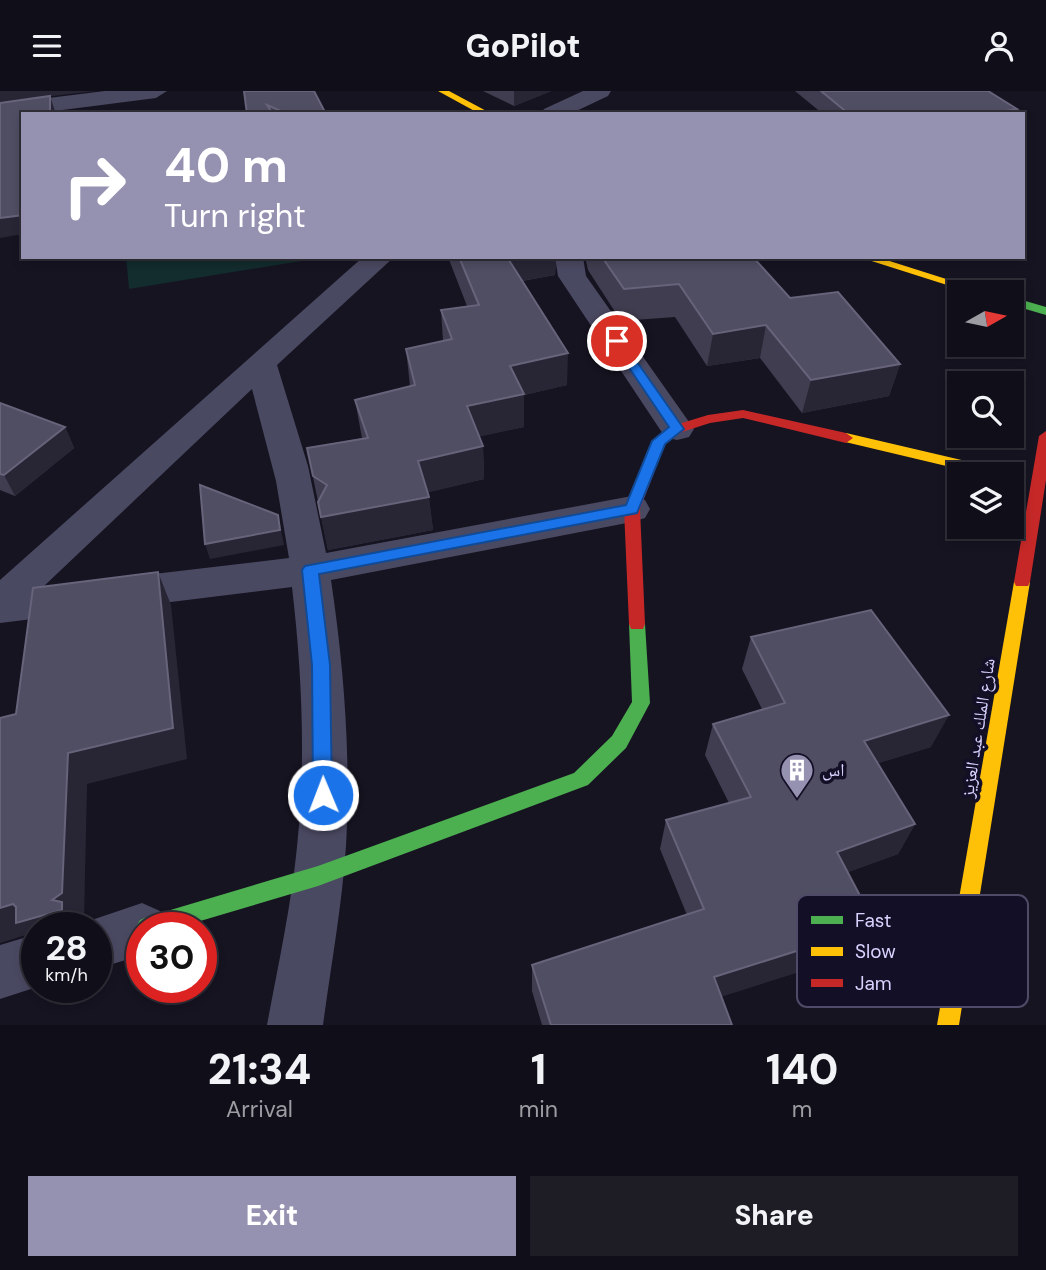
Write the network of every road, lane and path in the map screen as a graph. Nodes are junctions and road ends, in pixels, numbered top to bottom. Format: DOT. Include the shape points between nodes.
graph roads {
  1 [pos="156,91"];
  2 [pos="442,91"];
  3 [pos="600,91"];
  4 [pos="0,111"];
  5 [pos="484,112"];
  6 [pos="556,112"];
  7 [pos="378,259"];
  8 [pos="569,259"];
  9 [pos="871,259"];
  10 [pos="947,282"];
  11 [pos="1024,305"];
  12 [pos="1046,311"];
  13 [pos="261,363"];
  14 [pos="677,429"];
  15 [pos="1046,436"];
  16 [pos="949,462"];
  17 [pos="1025,480"];
  18 [pos="632,509"];
  19 [pos="310,570"];
  20 [pos="0,606"];
  21 [pos="318,876"];
  22 [pos="966,895"];
  23 [pos="198,912"];
  24 [pos="21,966"];
  25 [pos="0,972"];
  26 [pos="951,1007"];
  27 [pos="295,1025"];
  28 [pos="948,1025"];
  1 -- 4 [label="street"];
  2 -- 5 [label="street"];
  3 -- 6 [label="street"];
  7 -- 13 [label="street"];
  8 -- 14 [label="street" via="572,276"];
  9 -- 10 [label="street"];
  11 -- 12 [label="street"];
  13 -- 19 [label="street" via="293,479"];
  13 -- 20 [label="street"];
  14 -- 16 [label="street" via="743,414"];
  14 -- 18 [label="street" via="659,441"];
  15 -- 17 [label="street, شارع الملك عبد العزيز"];
  17 -- 22 [label="street, شارع الملك عبد العزيز"];
  18 -- 19 [label="street"];
  18 -- 21 [label="street" via="641,703 619,742 581,779"];
  19 -- 20 [label="street"];
  19 -- 21 [label="street" via="321,665 323,820"];
  21 -- 23 [label="street"];
  21 -- 27 [label="street"];
  24 -- 25 [label="street"];
  26 -- 28 [label="street, شارع الملك عبد العزيز"];
}
